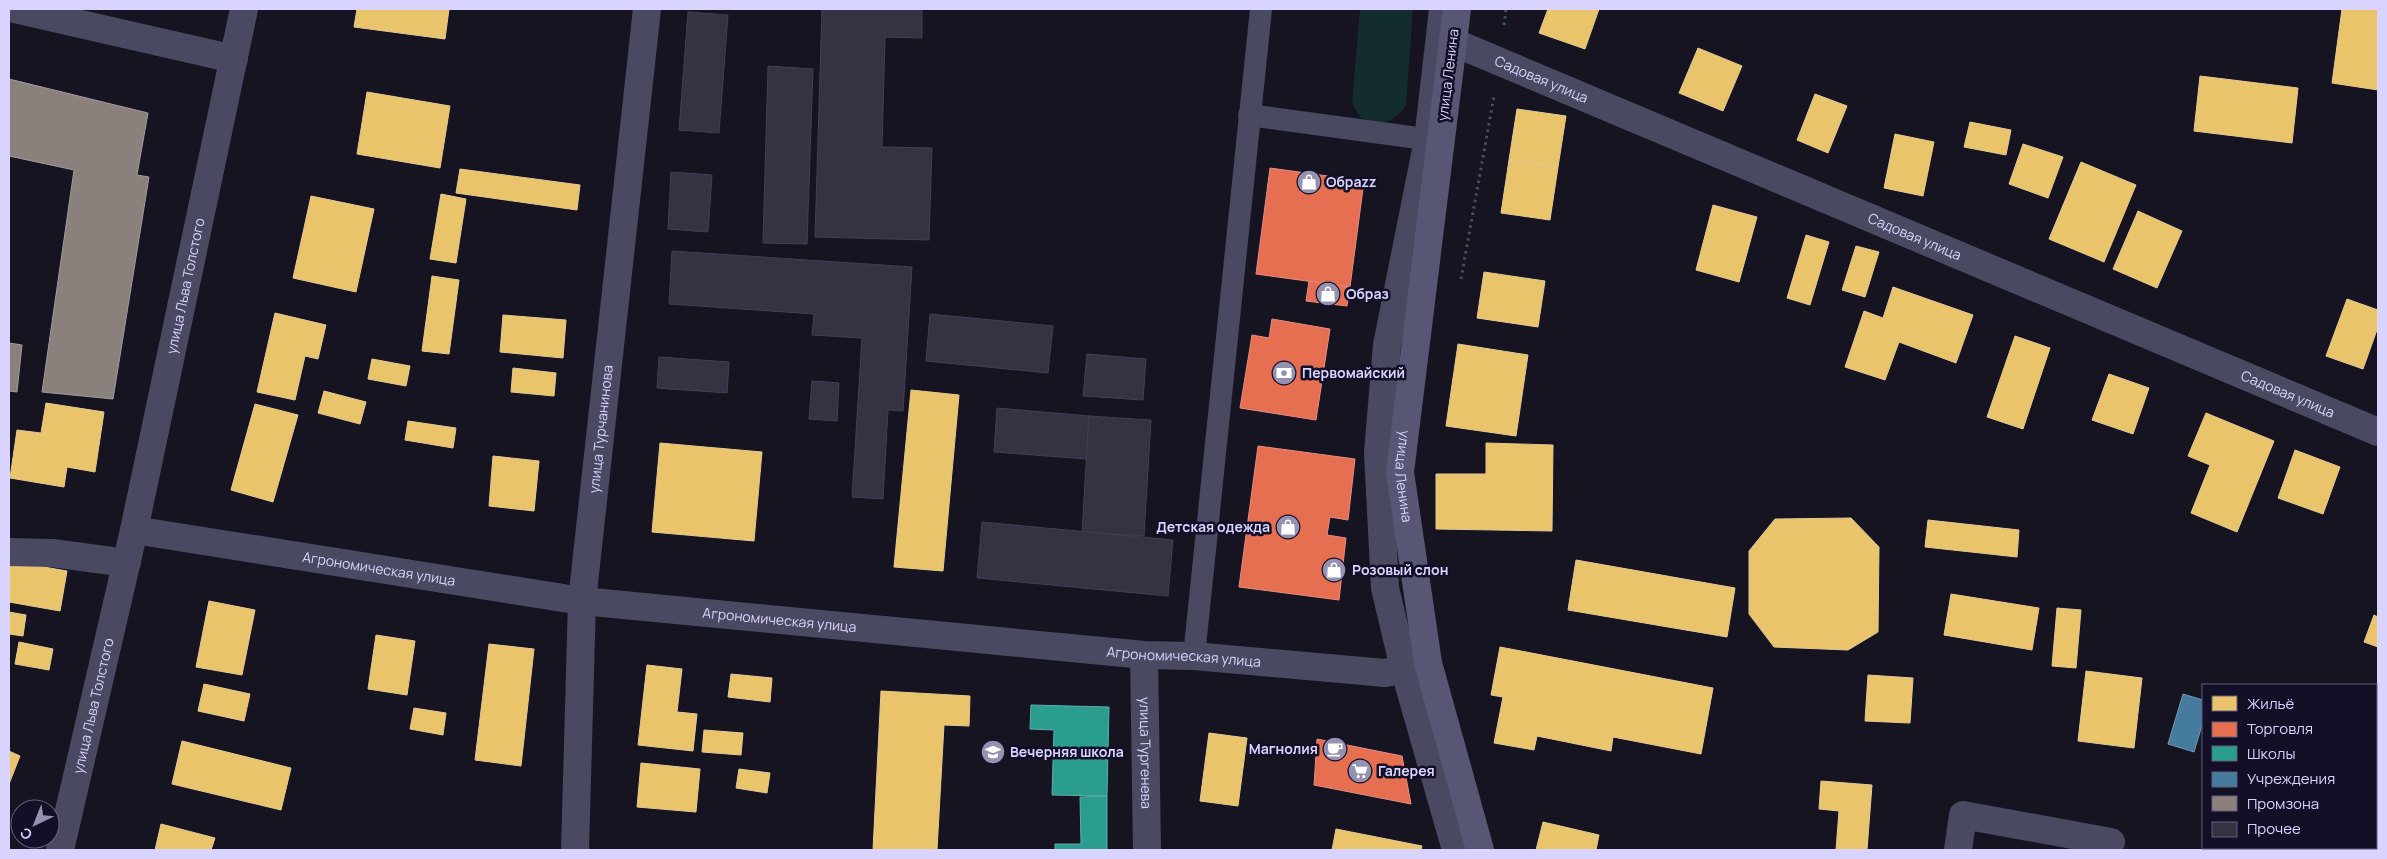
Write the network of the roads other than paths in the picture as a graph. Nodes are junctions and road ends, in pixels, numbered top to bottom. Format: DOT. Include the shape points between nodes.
graph roads {
  1 [pos="14,9"];
  2 [pos="244,9"];
  3 [pos="647,9"];
  4 [pos="1261,9"];
  5 [pos="1443,9"];
  6 [pos="1457,9"];
  7 [pos="1453,42"];
  8 [pos="234,59"];
  9 [pos="1249,115"];
  10 [pos="1434,141"];
  11 [pos="2378,432"];
  12 [pos="134,530"];
  13 [pos="9,552"];
  14 [pos="127,563"];
  15 [pos="582,601"];
  16 [pos="1144,655"];
  17 [pos="1194,656"];
  18 [pos="1416,665"];
  19 [pos="2111,842"];
  20 [pos="60,850"];
  21 [pos="575,850"];
  22 [pos="1147,850"];
  23 [pos="1456,850"];
  24 [pos="1480,850"];
  25 [pos="1958,850"];
  1 -- 8 [label="street"];
  2 -- 8 [label="street, улица Льва Толстого"];
  3 -- 15 [label="street, улица Турчанинова"];
  4 -- 9 [label="lane"];
  5 -- 10 [label="street"];
  6 -- 7 [label="street, улица Ленина"];
  7 -- 10 [label="street, улица Ленина"];
  7 -- 11 [label="street, Садовая улица"];
  8 -- 12 [label="street, улица Льва Толстого"];
  9 -- 10 [label="lane"];
  9 -- 17 [label="lane"];
  10 -- 18 [label="street, улица Ленина" via="1400,472"];
  12 -- 14 [label="street, улица Льва Толстого"];
  12 -- 15 [label="street, Агрономическая улица"];
  13 -- 14 [label="street" via="52,553"];
  14 -- 20 [label="street, улица Льва Толстого"];
  15 -- 16 [label="street, Агрономическая улица"];
  15 -- 21 [label="street, улица Турчанинова"];
  16 -- 17 [label="street, Агрономическая улица"];
  16 -- 22 [label="street, улица Тургенева"];
  17 -- 18 [label="street, Агрономическая улица" via="1385,673"];
  18 -- 23 [label="street"];
  18 -- 24 [label="street, улица Ленина"];
  19 -- 25 [label="street" via="1963,815"];
}
